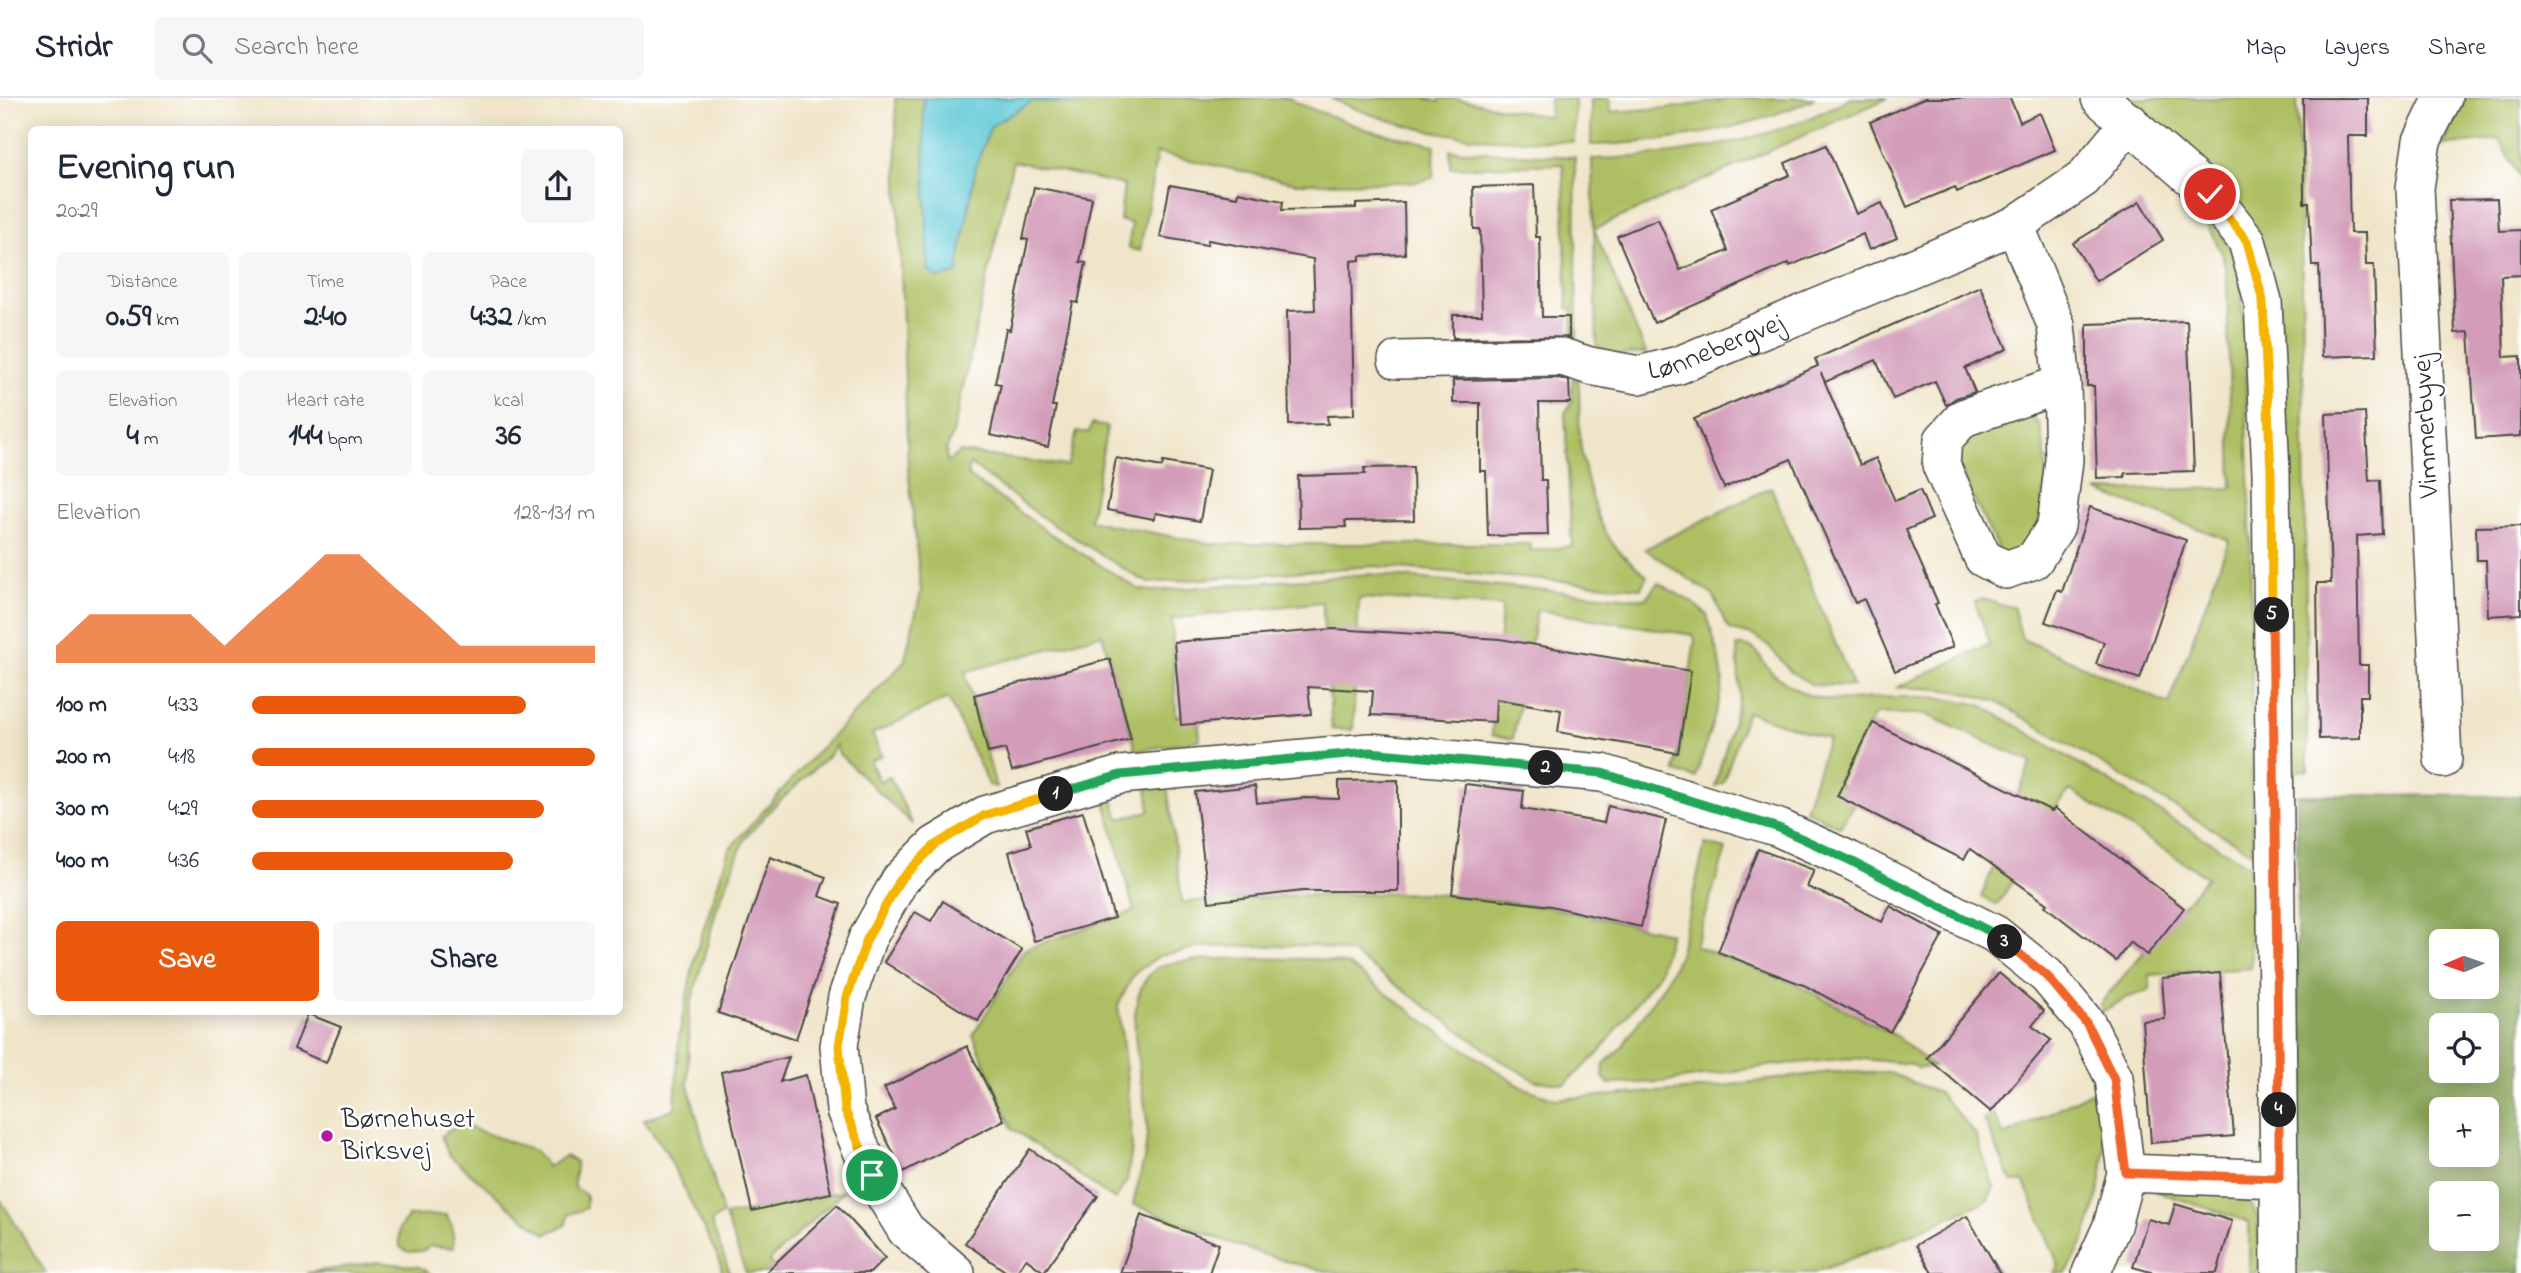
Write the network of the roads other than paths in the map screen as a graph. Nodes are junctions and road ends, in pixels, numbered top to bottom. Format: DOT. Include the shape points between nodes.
graph roads {
  1 [pos="2100,98"];
  2 [pos="2443,98"];
  3 [pos="2130,122"];
  4 [pos="2015,225"];
  5 [pos="1397,360"];
  6 [pos="2062,384"];
  7 [pos="2443,759"];
  8 [pos="2126,1173"];
  9 [pos="2279,1178"];
  10 [pos="956,1273"];
  11 [pos="2091,1273"];
  12 [pos="2280,1273"];
  1 -- 3 [label="street"];
  2 -- 7 [label="street, Vimmerbyvej" via="2423,141 2415,188"];
  3 -- 4 [label="street, Lønnebergvej" via="2084,179"];
  3 -- 9 [label="street" via="2210,194 2247,241 2263,301 2271,473"];
  4 -- 5 [label="street, Lønnebergvej" via="1704,356 1639,375 1562,357"];
  4 -- 6 [label="street" via="2056,325"];
  6 -- 6 [label="street" via="1963,418 1942,440 1941,465 1983,558 2006,570 2035,560 2056,526 2064,460"];
  8 -- 9 [label="street"];
  8 -- 10 [label="street" via="2114,1079 2087,1024 2047,976 1995,934 1779,828 1602,773 1369,752 1120,775 985,815 935,845 900,880 867,939 847,997 839,1046 845,1110 872,1175 906,1230"];
  8 -- 11 [label="street" via="2112,1226"];
  9 -- 12 [label="street"];
}
